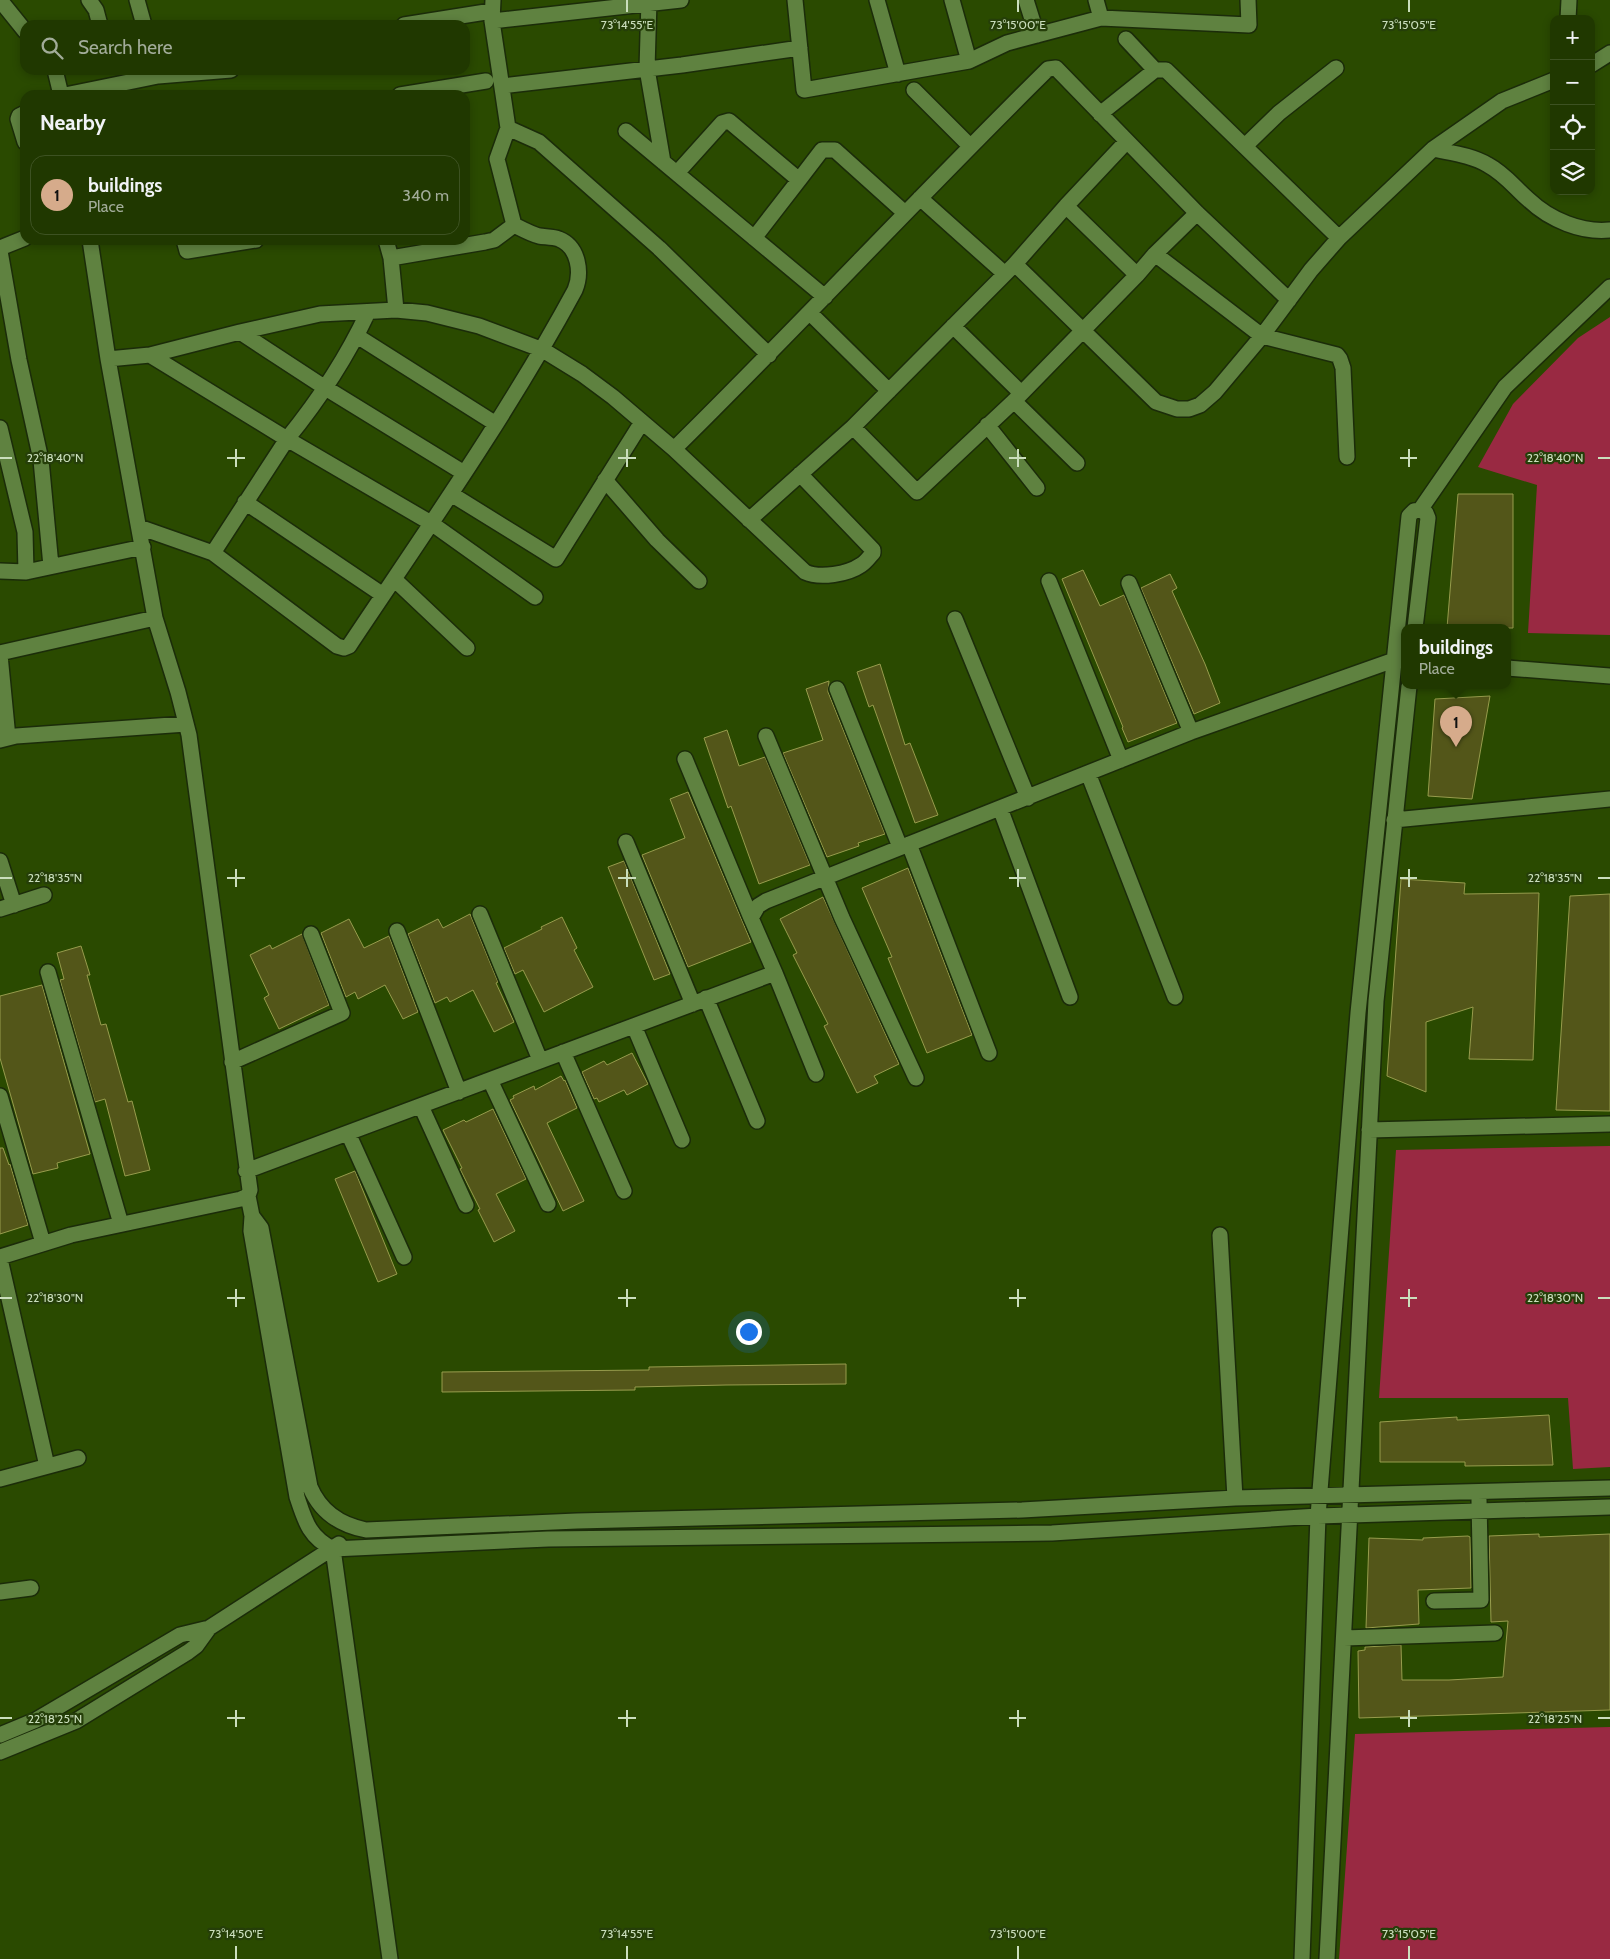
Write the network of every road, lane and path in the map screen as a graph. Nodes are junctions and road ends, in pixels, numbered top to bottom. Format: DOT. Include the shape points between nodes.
graph roads {
  1 [pos="0,0"];
  2 [pos="89,0"];
  3 [pos="137,0"];
  4 [pos="681,0"];
  5 [pos="795,0"];
  6 [pos="877,0"];
  7 [pos="952,0"];
  8 [pos="1026,0"];
  9 [pos="1096,0"];
  10 [pos="1248,0"];
  11 [pos="1569,0"];
  12 [pos="648,2"];
  13 [pos="492,11"];
  14 [pos="1568,15"];
  15 [pos="1101,18"];
  16 [pos="99,20"];
  17 [pos="143,20"];
  18 [pos="435,20"];
  19 [pos="20,25"];
  20 [pos="1037,35"];
  21 [pos="1126,39"];
  22 [pos="800,48"];
  23 [pos="1610,53"];
  24 [pos="969,61"];
  25 [pos="1595,62"];
  26 [pos="1336,68"];
  27 [pos="647,69"];
  28 [pos="1155,70"];
  29 [pos="898,74"];
  30 [pos="57,75"];
  31 [pos="148,75"];
  32 [pos="486,81"];
  33 [pos="1550,82"];
  34 [pos="502,86"];
  35 [pos="61,90"];
  36 [pos="84,90"];
  37 [pos="431,90"];
  38 [pos="914,90"];
  39 [pos="1100,114"];
  40 [pos="508,128"];
  41 [pos="626,131"];
  42 [pos="1127,141"];
  43 [pos="970,146"];
  44 [pos="1245,146"];
  45 [pos="1433,149"];
  46 [pos="663,162"];
  47 [pos="677,173"];
  48 [pos="799,180"];
  49 [pos="920,198"];
  50 [pos="1066,206"];
  51 [pos="905,213"];
  52 [pos="1197,213"];
  53 [pos="514,226"];
  54 [pos="1610,230"];
  55 [pos="754,238"];
  56 [pos="1340,238"];
  57 [pos="20,240"];
  58 [pos="91,245"];
  59 [pos="185,245"];
  60 [pos="227,245"];
  61 [pos="387,245"];
  62 [pos="467,245"];
  63 [pos="470,245"];
  64 [pos="0,249"];
  65 [pos="1155,254"];
  66 [pos="390,258"];
  67 [pos="1010,269"];
  68 [pos="1137,275"];
  69 [pos="1610,287"];
  70 [pos="825,298"];
  71 [pos="1289,300"];
  72 [pos="396,310"];
  73 [pos="368,312"];
  74 [pos="810,313"];
  75 [pos="953,326"];
  76 [pos="1083,330"];
  77 [pos="240,332"];
  78 [pos="357,336"];
  79 [pos="1262,336"];
  80 [pos="543,350"];
  81 [pos="150,355"];
  82 [pos="770,355"];
  83 [pos="108,359"];
  84 [pos="324,387"];
  85 [pos="889,391"];
  86 [pos="1017,397"];
  87 [pos="642,422"];
  88 [pos="496,424"];
  89 [pos="987,425"];
  90 [pos="853,427"];
  91 [pos="0,428"];
  92 [pos="287,439"];
  93 [pos="674,449"];
  94 [pos="1346,457"];
  95 [pos="1077,463"];
  96 [pos="464,473"];
  97 [pos="800,474"];
  98 [pos="605,480"];
  99 [pos="1037,488"];
  100 [pos="450,494"];
  101 [pos="245,502"];
  102 [pos="1420,510"];
  103 [pos="749,520"];
  104 [pos="431,523"];
  105 [pos="139,527"];
  106 [pos="142,547"];
  107 [pos="214,553"];
  108 [pos="50,566"];
  109 [pos="0,571"];
  110 [pos="26,572"];
  111 [pos="394,579"];
  112 [pos="699,581"];
  113 [pos="1049,581"];
  114 [pos="1130,583"];
  115 [pos="383,596"];
  116 [pos="535,597"];
  117 [pos="155,618"];
  118 [pos="955,619"];
  119 [pos="1402,624"];
  120 [pos="1415,624"];
  121 [pos="1401,631"];
  122 [pos="467,648"];
  123 [pos="0,654"];
  124 [pos="1399,660"];
  125 [pos="1511,668"];
  126 [pos="1610,676"];
  127 [pos="837,689"];
  128 [pos="1409,689"];
  129 [pos="188,730"];
  130 [pos="1191,732"];
  131 [pos="766,736"];
  132 [pos="4,739"];
  133 [pos="685,759"];
  134 [pos="1121,760"];
  135 [pos="1088,773"];
  136 [pos="1028,798"];
  137 [pos="1610,799"];
  138 [pos="1000,808"];
  139 [pos="1394,820"];
  140 [pos="626,842"];
  141 [pos="904,845"];
  142 [pos="0,860"];
  143 [pos="826,877"];
  144 [pos="44,895"];
  145 [pos="7,907"];
  146 [pos="480,914"];
  147 [pos="751,918"];
  148 [pos="397,931"];
  149 [pos="311,934"];
  150 [pos="1366,939"];
  151 [pos="1382,940"];
  152 [pos="48,972"];
  153 [pos="774,973"];
  154 [pos="1070,997"];
  155 [pos="1174,997"];
  156 [pos="700,1001"];
  157 [pos="634,1026"];
  158 [pos="563,1052"];
  159 [pos="989,1054"];
  160 [pos="540,1060"];
  161 [pos="232,1062"];
  162 [pos="816,1074"];
  163 [pos="916,1078"];
  164 [pos="490,1080"];
  165 [pos="459,1092"];
  166 [pos="0,1096"];
  167 [pos="421,1106"];
  168 [pos="756,1121"];
  169 [pos="1610,1124"];
  170 [pos="1369,1130"];
  171 [pos="348,1133"];
  172 [pos="682,1140"];
  173 [pos="246,1172"];
  174 [pos="624,1191"];
  175 [pos="248,1196"];
  176 [pos="548,1204"];
  177 [pos="466,1205"];
  178 [pos="252,1216"];
  179 [pos="121,1224"];
  180 [pos="1220,1235"];
  181 [pos="44,1244"];
  182 [pos="404,1257"];
  183 [pos="0,1258"];
  184 [pos="78,1458"];
  185 [pos="47,1466"];
  186 [pos="0,1479"];
  187 [pos="1610,1488"];
  188 [pos="1478,1491"];
  189 [pos="1351,1494"];
  190 [pos="1320,1497"];
  191 [pos="1235,1498"];
  192 [pos="1610,1507"];
  193 [pos="1022,1510"];
  194 [pos="1479,1510"];
  195 [pos="972,1511"];
  196 [pos="1318,1516"];
  197 [pos="1350,1516"];
  198 [pos="360,1529"];
  199 [pos="1023,1534"];
  200 [pos="974,1535"];
  201 [pos="333,1549"];
  202 [pos="30,1588"];
  203 [pos="0,1592"];
  204 [pos="1434,1601"];
  205 [pos="209,1628"];
  206 [pos="1496,1633"];
  207 [pos="1344,1638"];
  208 [pos="0,1735"];
  209 [pos="0,1752"];
  210 [pos="390,1959"];
  211 [pos="1302,1959"];
  212 [pos="1327,1959"];
  1 -- 19 [label="street"];
  2 -- 16 [label="street"];
  3 -- 17 [label="street"];
  4 -- 12 [label="street"];
  5 -- 22 [label="street"];
  6 -- 29 [label="street"];
  7 -- 24 [label="street"];
  8 -- 20 [label="street"];
  9 -- 15 [label="street"];
  10 -- 15 [label="street" via="1249,26"];
  11 -- 14 [label="street"];
  12 -- 13 [label="street"];
  12 -- 27 [label="street"];
  13 -- 18 [label="street"];
  13 -- 34 [label="street"];
  15 -- 20 [label="street"];
  20 -- 24 [label="street" via="1007,43"];
  21 -- 28 [label="street"];
  22 -- 27 [label="street"];
  22 -- 29 [label="street" via="804,90"];
  23 -- 25 [label="street"];
  24 -- 29 [label="street"];
  26 -- 44 [label="street" via="1279,113"];
  27 -- 34 [label="street"];
  27 -- 46 [label="street"];
  28 -- 39 [label="street"];
  28 -- 44 [label="street" via="1166,70"];
  30 -- 35 [label="street"];
  31 -- 36 [label="street"];
  32 -- 37 [label="street"];
  33 -- 45 [label="street" via="1502,101"];
  34 -- 40 [label="street"];
  38 -- 43 [label="street"];
  39 -- 42 [label="street"];
  39 -- 43 [label="street" via="1056,68 1052,68"];
  40 -- 53 [label="street" via="497,159"];
  40 -- 82 [label="street" via="539,142 658,248"];
  41 -- 46 [label="street"];
  42 -- 50 [label="street"];
  42 -- 52 [label="street"];
  43 -- 49 [label="street"];
  44 -- 56 [label="street"];
  45 -- 54 [label="street" via="1487,164 1554,218 1591,231"];
  45 -- 56 [label="street"];
  46 -- 47 [label="street"];
  47 -- 48 [label="street" via="722,123 729,121"];
  47 -- 55 [label="street"];
  48 -- 51 [label="street" via="822,150 835,150"];
  48 -- 55 [label="street"];
  49 -- 51 [label="street"];
  49 -- 67 [label="street"];
  50 -- 67 [label="street"];
  50 -- 68 [label="street"];
  51 -- 70 [label="street"];
  52 -- 65 [label="street"];
  52 -- 71 [label="street"];
  53 -- 63 [label="street" via="494,240"];
  53 -- 80 [label="street" via="538,236 559,239 576,255 578,283"];
  55 -- 70 [label="street"];
  56 -- 71 [label="street"];
  57 -- 64 [label="street"];
  58 -- 83 [label="street"];
  59 -- 60 [label="street" via="187,252"];
  61 -- 66 [label="street"];
  62 -- 66 [label="street"];
  64 -- 108 [label="street" via="19,360 41,460"];
  65 -- 68 [label="street"];
  65 -- 79 [label="street"];
  66 -- 72 [label="street"];
  67 -- 75 [label="street"];
  67 -- 76 [label="street"];
  68 -- 76 [label="street"];
  69 -- 102 [label="street" via="1505,387"];
  70 -- 74 [label="street"];
  71 -- 79 [label="street"];
  72 -- 73 [label="street"];
  72 -- 80 [label="street" via="479,326"];
  73 -- 77 [label="street" via="320,314"];
  73 -- 78 [label="street"];
  74 -- 82 [label="street"];
  74 -- 85 [label="street"];
  75 -- 85 [label="street"];
  75 -- 86 [label="street"];
  76 -- 79 [label="street" via="1156,402 1177,409 1200,405"];
  76 -- 86 [label="street"];
  77 -- 81 [label="street"];
  77 -- 84 [label="street"];
  78 -- 84 [label="street"];
  78 -- 88 [label="street"];
  79 -- 94 [label="street" via="1332,353 1340,359"];
  80 -- 87 [label="street" via="582,374"];
  80 -- 88 [label="street"];
  81 -- 83 [label="street"];
  81 -- 92 [label="street"];
  82 -- 93 [label="street"];
  83 -- 105 [label="street"];
  84 -- 92 [label="street"];
  84 -- 96 [label="street"];
  85 -- 90 [label="street"];
  86 -- 89 [label="street"];
  86 -- 95 [label="street"];
  87 -- 93 [label="street"];
  87 -- 98 [label="street"];
  88 -- 96 [label="street"];
  89 -- 90 [label="street" via="917,492"];
  89 -- 99 [label="street"];
  90 -- 97 [label="street"];
  91 -- 110 [label="street" via="25,532"];
  92 -- 101 [label="street"];
  92 -- 104 [label="street"];
  93 -- 103 [label="street"];
  96 -- 100 [label="street"];
  97 -- 103 [label="street"];
  97 -- 103 [label="street" via="873,550 866,562 834,574 811,574"];
  98 -- 100 [label="street" via="556,559"];
  98 -- 112 [label="street" via="657,540"];
  100 -- 104 [label="street"];
  101 -- 107 [label="street"];
  101 -- 115 [label="street"];
  102 -- 119 [label="street" via="1409,516"];
  102 -- 120 [label="street" via="1428,518"];
  104 -- 111 [label="street"];
  104 -- 116 [label="street"];
  105 -- 106 [label="street"];
  105 -- 107 [label="street"];
  106 -- 108 [label="street"];
  106 -- 117 [label="street"];
  107 -- 115 [label="street" via="337,646 344,648 349,646"];
  108 -- 110 [label="street"];
  109 -- 110 [label="street"];
  111 -- 115 [label="street"];
  111 -- 122 [label="street"];
  113 -- 134 [label="street"];
  114 -- 130 [label="street"];
  117 -- 123 [label="street"];
  117 -- 129 [label="street"];
  118 -- 136 [label="street"];
  121 -- 124 [label="street"];
  123 -- 132 [label="street"];
  124 -- 130 [label="street"];
  124 -- 150 [label="street"];
  125 -- 126 [label="street"];
  127 -- 141 [label="street"];
  128 -- 139 [label="street"];
  129 -- 132 [label="street"];
  129 -- 161 [label="street"];
  130 -- 134 [label="street"];
  131 -- 143 [label="street"];
  133 -- 147 [label="street"];
  134 -- 135 [label="street"];
  135 -- 136 [label="street"];
  135 -- 155 [label="street"];
  136 -- 138 [label="street"];
  137 -- 139 [label="street"];
  138 -- 141 [label="street"];
  138 -- 154 [label="street"];
  139 -- 151 [label="street"];
  140 -- 156 [label="street"];
  141 -- 143 [label="street"];
  141 -- 159 [label="street"];
  142 -- 145 [label="street"];
  143 -- 147 [label="street" via="766,901 758,906"];
  143 -- 163 [label="street"];
  144 -- 145 [label="street"];
  146 -- 160 [label="street"];
  147 -- 153 [label="street"];
  148 -- 165 [label="street"];
  149 -- 161 [label="street" via="342,1013"];
  150 -- 151 [label="street"];
  150 -- 190 [label="street"];
  151 -- 170 [label="street"];
  152 -- 179 [label="street"];
  153 -- 156 [label="street"];
  153 -- 162 [label="street"];
  156 -- 157 [label="street"];
  156 -- 168 [label="street"];
  157 -- 158 [label="street"];
  157 -- 172 [label="street"];
  158 -- 160 [label="street"];
  158 -- 174 [label="street"];
  160 -- 164 [label="street"];
  161 -- 173 [label="street"];
  164 -- 165 [label="street"];
  164 -- 176 [label="street"];
  165 -- 167 [label="street"];
  166 -- 181 [label="street"];
  167 -- 171 [label="street"];
  167 -- 177 [label="street"];
  169 -- 170 [label="street"];
  170 -- 189 [label="street"];
  171 -- 173 [label="street"];
  171 -- 182 [label="street"];
  173 -- 175 [label="street"];
  175 -- 178 [label="street"];
  175 -- 179 [label="street"];
  178 -- 198 [label="street" via="261,1228 310,1487 314,1497 330,1515"];
  178 -- 201 [label="street" via="251,1231 297,1497 312,1533"];
  179 -- 181 [label="street"];
  180 -- 191 [label="street"];
  181 -- 183 [label="street"];
  183 -- 185 [label="street"];
  184 -- 185 [label="street"];
  185 -- 186 [label="street"];
  187 -- 188 [label="street"];
  188 -- 189 [label="street"];
  188 -- 194 [label="street"];
  189 -- 190 [label="street"];
  189 -- 197 [label="street"];
  190 -- 191 [label="street"];
  190 -- 196 [label="street"];
  191 -- 193 [label="street"];
  192 -- 194 [label="street"];
  193 -- 195 [label="street"];
  193 -- 199 [label="street"];
  194 -- 197 [label="street"];
  194 -- 204 [label="street" via="1481,1600"];
  195 -- 198 [label="street"];
  195 -- 200 [label="street"];
  196 -- 197 [label="street"];
  196 -- 199 [label="street"];
  196 -- 211 [label="street"];
  197 -- 207 [label="street"];
  198 -- 201 [label="street"];
  199 -- 200 [label="street"];
  200 -- 201 [label="street" via="548,1539"];
  201 -- 205 [label="street"];
  201 -- 210 [label="street"];
  202 -- 203 [label="street"];
  205 -- 208 [label="street" via="180,1635 36,1720"];
  205 -- 209 [label="street" via="188,1652 76,1721"];
  206 -- 207 [label="street"];
  207 -- 212 [label="street"];
}
